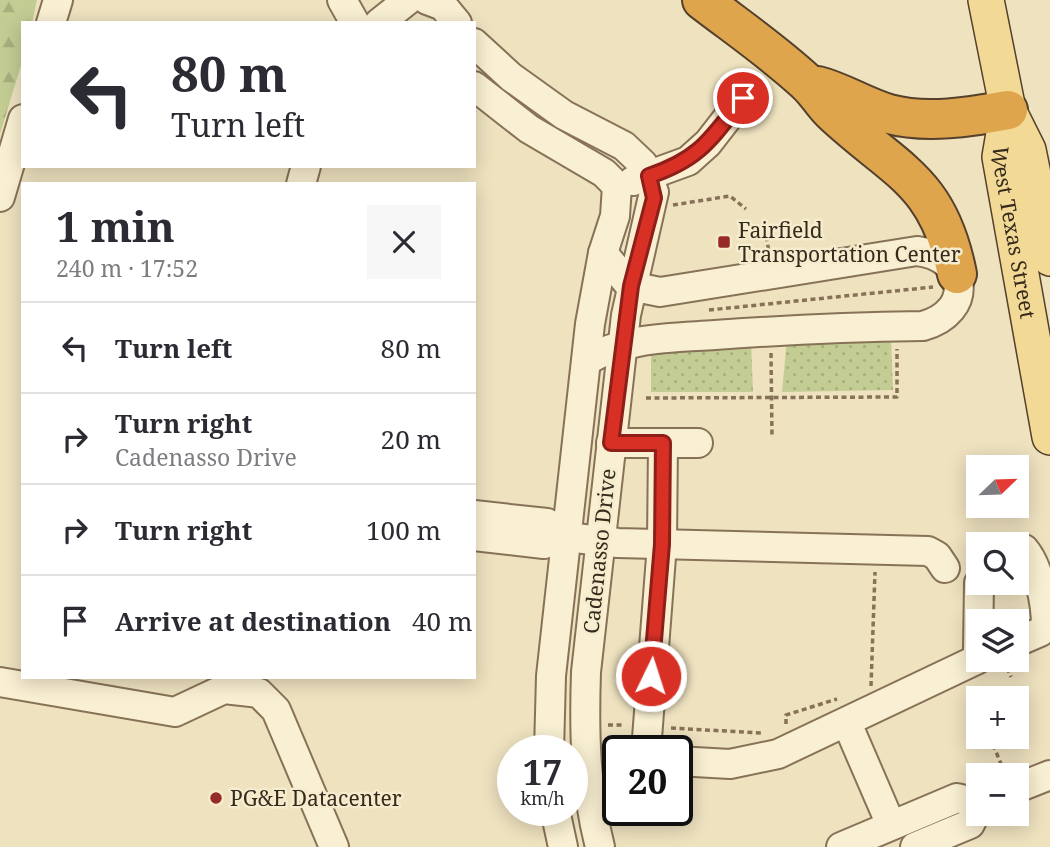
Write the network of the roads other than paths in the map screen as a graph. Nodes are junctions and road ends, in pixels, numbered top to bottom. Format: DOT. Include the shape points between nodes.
graph roads {
  1 [pos="58,0"];
  2 [pos="342,0"];
  3 [pos="408,0"];
  4 [pos="415,0"];
  5 [pos="427,0"];
  6 [pos="702,0"];
  7 [pos="986,0"];
  8 [pos="52,21"];
  9 [pos="354,21"];
  10 [pos="382,21"];
  11 [pos="418,21"];
  12 [pos="455,21"];
  13 [pos="476,45"];
  14 [pos="808,83"];
  15 [pos="476,88"];
  16 [pos="743,98"];
  17 [pos="1008,110"];
  18 [pos="21,127"];
  19 [pos="649,176"];
  20 [pos="617,186"];
  21 [pos="0,197"];
  22 [pos="603,253"];
  23 [pos="1050,258"];
  24 [pos="945,281"];
  25 [pos="631,286"];
  26 [pos="622,345"];
  27 [pos="586,362"];
  28 [pos="1050,437"];
  29 [pos="611,443"];
  30 [pos="663,443"];
  31 [pos="698,443"];
  32 [pos="476,515"];
  33 [pos="476,536"];
  34 [pos="566,537"];
  35 [pos="600,541"];
  36 [pos="662,544"];
  37 [pos="1029,556"];
  38 [pos="945,568"];
  39 [pos="1029,636"];
  40 [pos="966,664"];
  41 [pos="0,682"];
  42 [pos="222,683"];
  43 [pos="845,711"];
  44 [pos="550,735"];
  45 [pos="647,735"];
  46 [pos="693,762"];
  47 [pos="1050,775"];
  48 [pos="1029,783"];
  49 [pos="966,801"];
  50 [pos="891,825"];
  51 [pos="558,826"];
  52 [pos="966,826"];
  53 [pos="334,847"];
  54 [pos="563,847"];
  55 [pos="600,847"];
  56 [pos="841,847"];
  57 [pos="915,847"];
  1 -- 8 [label="street"];
  2 -- 9 [label="street"];
  3 -- 10 [label="street"];
  4 -- 11 [label="street"];
  5 -- 12 [label="street" via="443,6"];
  6 -- 14 [label="highway"];
  7 -- 17 [label="main road, West Texas Street"];
  13 -- 19 [label="street" via="564,115 624,146"];
  14 -- 17 [label="highway" via="908,118"];
  14 -- 24 [label="highway" via="831,111 907,172 920,189 944,227"];
  15 -- 20 [label="street" via="529,129 604,173"];
  16 -- 19 [label="street" via="688,161"];
  17 -- 23 [label="main road, West Texas Street" via="1028,150"];
  17 -- 28 [label="main road, West Texas Street" via="1000,157"];
  18 -- 21 [label="street"];
  19 -- 20 [label="street"];
  19 -- 25 [label="street, Cadenasso Drive" via="654,198"];
  20 -- 22 [label="street, Cadenasso Drive" via="615,216"];
  22 -- 25 [label="street"];
  22 -- 27 [label="street, Cadenasso Drive"];
  24 -- 25 [label="street" via="948,262 934,253 917,251 660,292"];
  24 -- 26 [label="street" via="959,294 953,310 940,321 923,326 771,330"];
  25 -- 26 [label="street, Cadenasso Drive"];
  26 -- 27 [label="street"];
  26 -- 29 [label="street, Cadenasso Drive"];
  27 -- 34 [label="street, Cadenasso Drive"];
  29 -- 30 [label="street"];
  29 -- 35 [label="street, Cadenasso Drive"];
  30 -- 31 [label="street"];
  30 -- 36 [label="street"];
  32 -- 34 [label="street" via="547,523"];
  33 -- 34 [label="street" via="544,544"];
  34 -- 35 [label="street"];
  34 -- 44 [label="street, Cadenasso Drive" via="551,676"];
  35 -- 36 [label="street"];
  35 -- 55 [label="street, Cadenasso Drive" via="584,724 587,776"];
  36 -- 38 [label="street" via="928,551"];
  36 -- 45 [label="street"];
  37 -- 39 [label="street" via="1046,626"];
  40 -- 43 [label="street"];
  41 -- 42 [label="street" via="175,712"];
  42 -- 53 [label="street" via="259,693 276,710"];
  43 -- 46 [label="street" via="778,754 730,764"];
  43 -- 50 [label="street"];
  47 -- 48 [label="street"];
  49 -- 50 [label="street" via="957,798"];
  50 -- 56 [label="street"];
  51 -- 54 [label="street"];
  52 -- 57 [label="street"];
}
